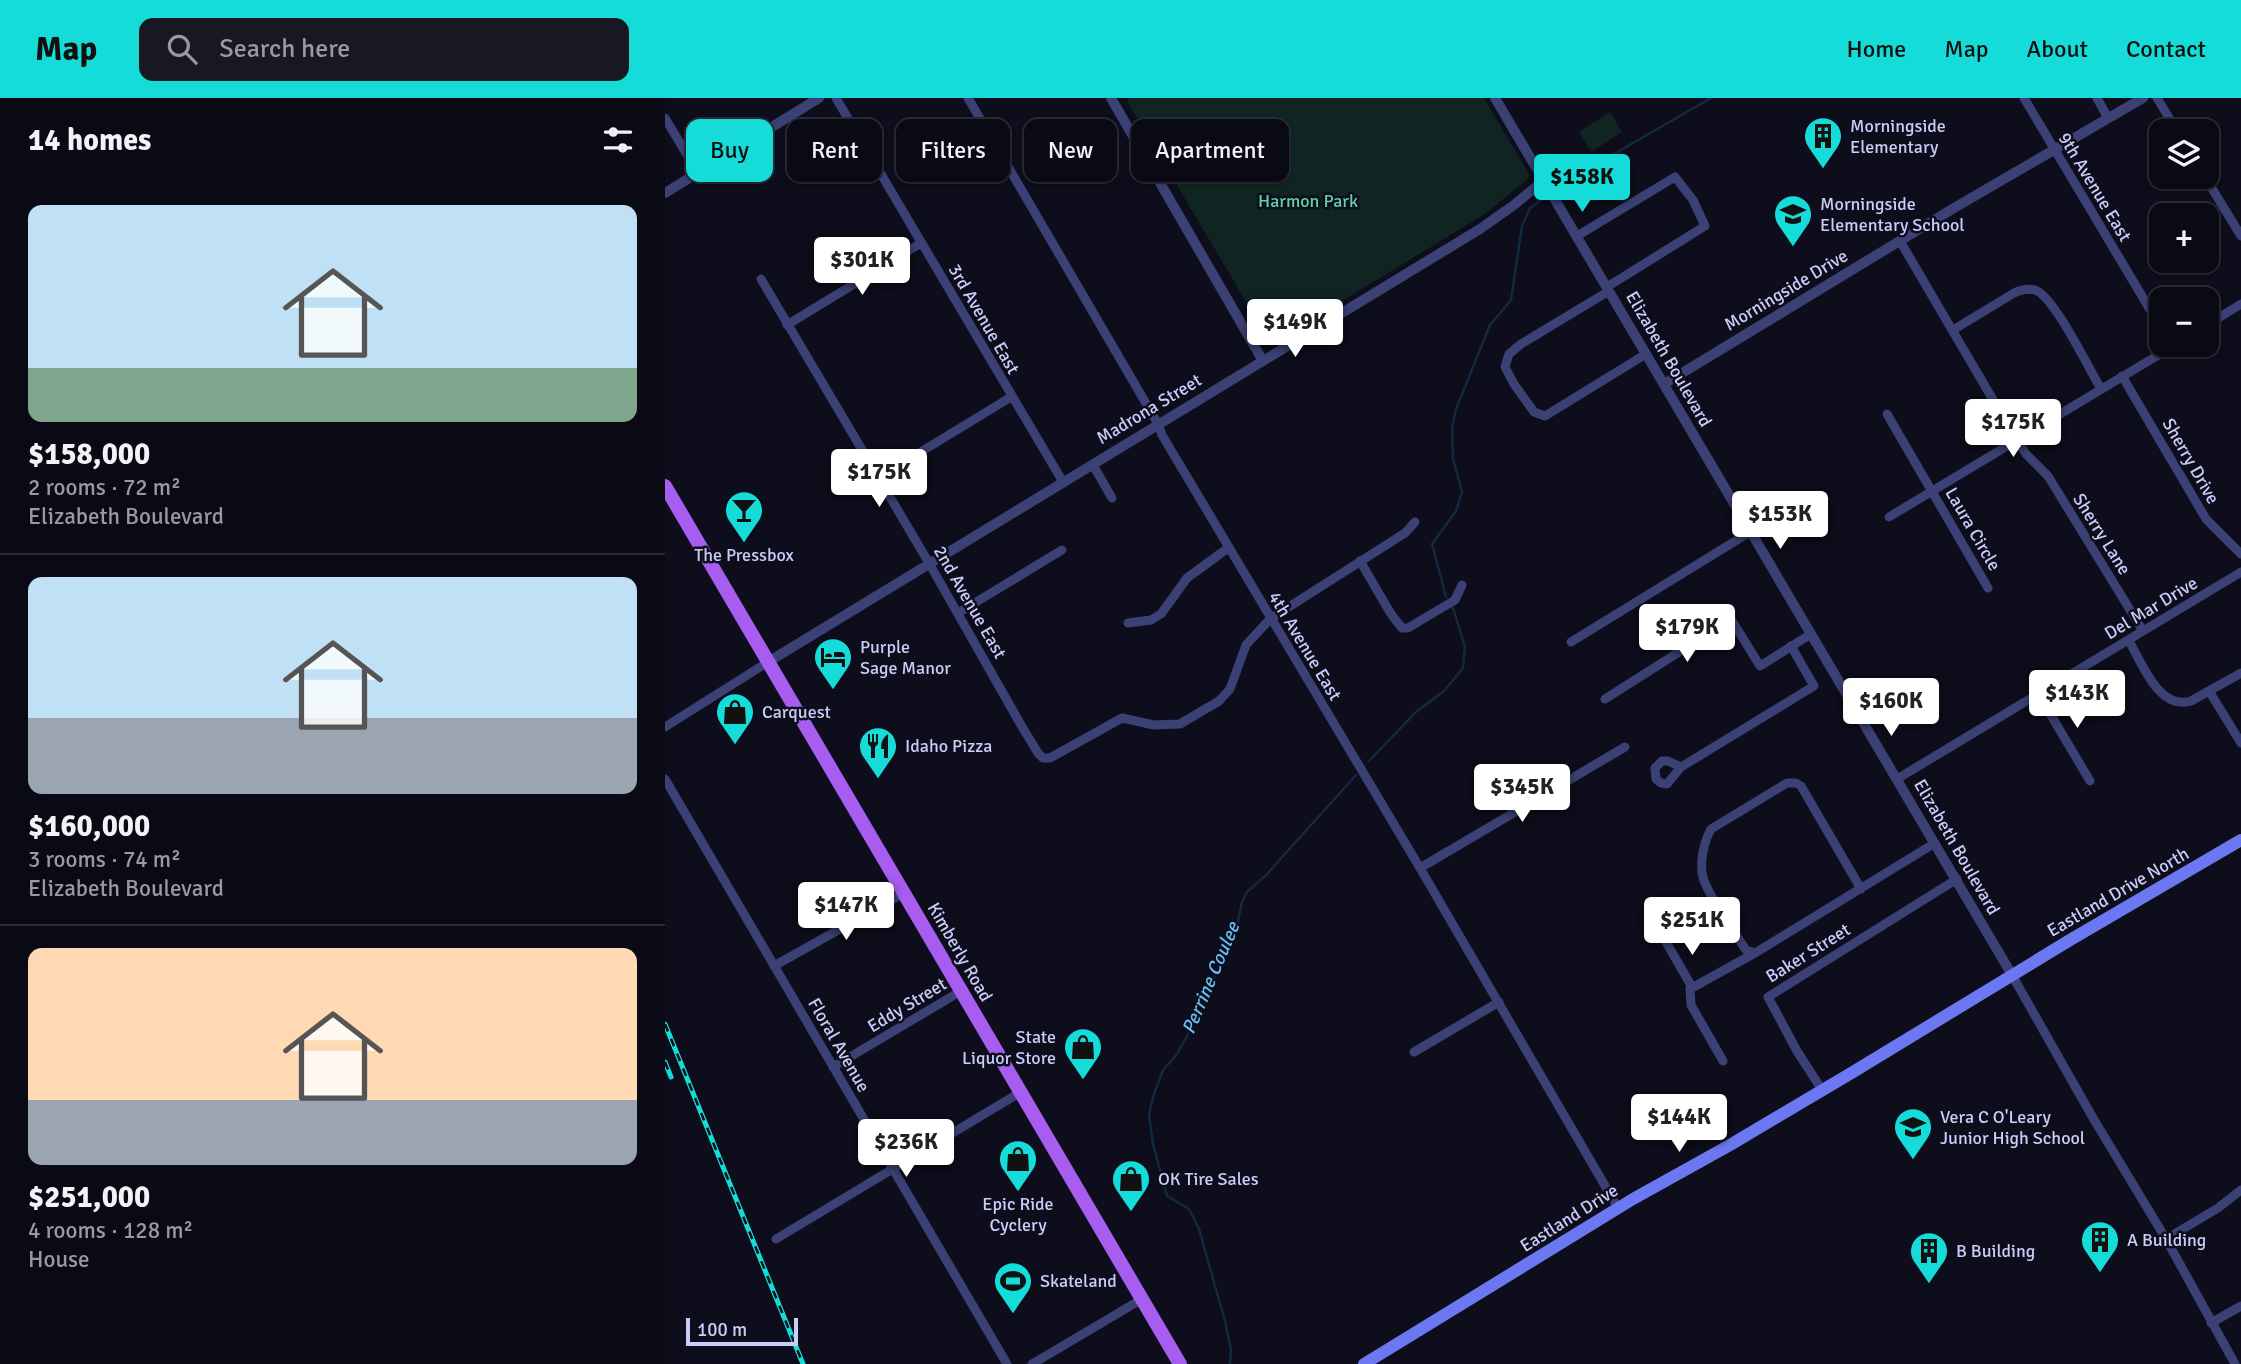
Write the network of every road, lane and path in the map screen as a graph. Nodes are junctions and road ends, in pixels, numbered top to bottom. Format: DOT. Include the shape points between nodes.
graph roads {
  1 [pos="819,98"];
  2 [pos="836,98"];
  3 [pos="968,98"];
  4 [pos="1111,98"];
  5 [pos="1495,98"];
  6 [pos="2024,98"];
  7 [pos="2097,98"];
  8 [pos="2143,98"];
  9 [pos="2157,98"];
  10 [pos="665,118"];
  11 [pos="2108,118"];
  12 [pos="2170,119"];
  13 [pos="773,127"];
  14 [pos="2055,149"];
  15 [pos="686,153"];
  16 [pos="686,180"];
  17 [pos="1544,180"];
  18 [pos="2212,189"];
  19 [pos="665,193"];
  20 [pos="1577,236"];
  21 [pos="2241,236"];
  22 [pos="1900,241"];
  23 [pos="921,243"];
  24 [pos="761,279"];
  25 [pos="1608,289"];
  26 [pos="2241,304"];
  27 [pos="2149,308"];
  28 [pos="2219,318"];
  29 [pos="787,325"];
  30 [pos="1953,330"];
  31 [pos="1646,354"];
  32 [pos="2153,357"];
  33 [pos="1263,360"];
  34 [pos="2122,376"];
  35 [pos="1664,384"];
  36 [pos="2101,389"];
  37 [pos="1011,397"];
  38 [pos="1887,414"];
  39 [pos="1158,425"];
  40 [pos="2016,439"];
  41 [pos="1093,465"];
  42 [pos="878,478"];
  43 [pos="1063,482"];
  44 [pos="665,486"];
  45 [pos="1933,491"];
  46 [pos="1112,498"];
  47 [pos="1889,517"];
  48 [pos="1415,522"];
  49 [pos="1750,532"];
  50 [pos="1228,548"];
  51 [pos="1062,550"];
  52 [pos="2241,554"];
  53 [pos="1360,561"];
  54 [pos="929,563"];
  55 [pos="2241,572"];
  56 [pos="1462,585"];
  57 [pos="1988,588"];
  58 [pos="958,613"];
  59 [pos="1270,619"];
  60 [pos="1128,623"];
  61 [pos="2143,631"];
  62 [pos="1811,634"];
  63 [pos="2129,641"];
  64 [pos="1571,642"];
  65 [pos="1791,646"];
  66 [pos="768,662"];
  67 [pos="2241,673"];
  68 [pos="2209,691"];
  69 [pos="2039,695"];
  70 [pos="1605,699"];
  71 [pos="665,727"];
  72 [pos="2241,743"];
  73 [pos="1625,747"];
  74 [pos="1681,767"];
  75 [pos="665,779"];
  76 [pos="1897,779"];
  77 [pos="2090,781"];
  78 [pos="2241,840"];
  79 [pos="1935,843"];
  80 [pos="1420,867"];
  81 [pos="1957,879"];
  82 [pos="1861,889"];
  83 [pos="904,893"];
  84 [pos="1666,942"];
  85 [pos="1755,953"];
  86 [pos="774,966"];
  87 [pos="2012,975"];
  88 [pos="1692,987"];
  89 [pos="961,991"];
  90 [pos="1499,1002"];
  91 [pos="1414,1052"];
  92 [pos="1723,1061"];
  93 [pos="833,1067"];
  94 [pos="1822,1090"];
  95 [pos="1021,1092"];
  96 [pos="893,1169"];
  97 [pos="2241,1190"];
  98 [pos="1618,1208"];
  99 [pos="776,1239"];
  100 [pos="2165,1239"];
  101 [pos="1142,1300"];
  102 [pos="2241,1306"];
  103 [pos="2211,1323"];
  104 [pos="1007,1364"];
  105 [pos="1032,1364"];
  106 [pos="1180,1364"];
  107 [pos="1364,1364"];
  108 [pos="2235,1364"];
  1 -- 13 [label="street"];
  2 -- 23 [label="street, 3rd Avenue East"];
  3 -- 39 [label="street, 4th Avenue East"];
  4 -- 33 [label="street"];
  5 -- 17 [label="street, Elizabeth Boulevard"];
  6 -- 14 [label="street, 9th Avenue East"];
  7 -- 11 [label="street"];
  8 -- 11 [label="street, Morningside Drive"];
  9 -- 12 [label="street"];
  10 -- 15 [label="street"];
  11 -- 14 [label="street, Morningside Drive"];
  14 -- 22 [label="street, Morningside Drive"];
  14 -- 27 [label="street, 9th Avenue East"];
  16 -- 19 [label="street"];
  17 -- 20 [label="street, Elizabeth Boulevard"];
  17 -- 33 [label="street, Madrona Street" via="1480,229"];
  18 -- 21 [label="street"];
  20 -- 25 [label="street, Elizabeth Boulevard"];
  20 -- 25 [label="street" via="1675,177 1693,200 1705,226"];
  22 -- 30 [label="street, Sherry Lane"];
  22 -- 35 [label="street, Morningside Drive"];
  23 -- 29 [label="street"];
  23 -- 37 [label="street, 3rd Avenue East"];
  24 -- 29 [label="street, 2nd Avenue East"];
  25 -- 31 [label="street, Elizabeth Boulevard"];
  25 -- 31 [label="street" via="1509,354 1506,367 1514,384 1534,412 1545,416"];
  26 -- 28 [label="street"];
  29 -- 42 [label="street, 2nd Avenue East"];
  30 -- 36 [label="street" via="2014,293 2034,290 2050,301"];
  30 -- 40 [label="street, Sherry Lane"];
  31 -- 35 [label="street, Elizabeth Boulevard"];
  32 -- 34 [label="street"];
  33 -- 39 [label="street, Madrona Street"];
  34 -- 36 [label="street"];
  34 -- 52 [label="street, Sherry Drive" via="2206,519"];
  35 -- 49 [label="street, Elizabeth Boulevard"];
  36 -- 40 [label="street"];
  37 -- 42 [label="street"];
  37 -- 43 [label="street, 3rd Avenue East"];
  38 -- 45 [label="street, Laura Circle"];
  39 -- 41 [label="street, Madrona Street"];
  39 -- 50 [label="street, 4th Avenue East"];
  40 -- 45 [label="street"];
  40 -- 61 [label="street, Sherry Lane" via="2048,476"];
  41 -- 43 [label="street, Madrona Street"];
  41 -- 46 [label="street"];
  42 -- 54 [label="street, 2nd Avenue East"];
  43 -- 54 [label="street, Madrona Street"];
  44 -- 66 [label="main road, Kimberly Road"];
  45 -- 47 [label="street"];
  45 -- 57 [label="street, Laura Circle"];
  48 -- 53 [label="street"];
  49 -- 62 [label="street, Elizabeth Boulevard"];
  49 -- 64 [label="street"];
  50 -- 59 [label="street, 4th Avenue East"];
  50 -- 60 [label="street" via="1187,578 1161,614"];
  51 -- 58 [label="street"];
  53 -- 56 [label="street" via="1402,628 1455,600"];
  53 -- 59 [label="street"];
  54 -- 58 [label="street, 2nd Avenue East"];
  54 -- 66 [label="street, Madrona Street"];
  55 -- 61 [label="street, Del Mar Drive"];
  58 -- 59 [label="street, 2nd Avenue East" via="1043,758 1122,718 1154,726 1180,724 1219,701 1230,689 1246,645"];
  59 -- 80 [label="street, 4th Avenue East"];
  61 -- 63 [label="street, Del Mar Drive"];
  62 -- 65 [label="street"];
  62 -- 76 [label="street, Elizabeth Boulevard"];
  63 -- 68 [label="street" via="2161,696 2182,704"];
  63 -- 69 [label="street, Del Mar Drive"];
  65 -- 70 [label="street" via="1760,666 1731,619"];
  65 -- 74 [label="street" via="1814,686"];
  66 -- 71 [label="street"];
  66 -- 83 [label="main road, Kimberly Road"];
  67 -- 68 [label="street"];
  68 -- 72 [label="street"];
  69 -- 76 [label="street, Del Mar Drive"];
  69 -- 77 [label="street"];
  73 -- 80 [label="street"];
  75 -- 86 [label="street, Floral Avenue"];
  76 -- 79 [label="street, Elizabeth Boulevard"];
  78 -- 87 [label="main road, Eastland Drive North"];
  79 -- 81 [label="street, Elizabeth Boulevard"];
  79 -- 82 [label="street"];
  80 -- 90 [label="street, 4th Avenue East"];
  81 -- 87 [label="street, Elizabeth Boulevard"];
  81 -- 94 [label="street, Baker Street" via="1768,997"];
  82 -- 85 [label="street"];
  82 -- 85 [label="street" via="1801,786 1787,783 1711,829 1706,838 1704,881 1746,950"];
  83 -- 86 [label="street"];
  83 -- 89 [label="main road, Kimberly Road"];
  84 -- 88 [label="street"];
  85 -- 88 [label="street"];
  86 -- 93 [label="street, Floral Avenue"];
  87 -- 94 [label="main road, Eastland Drive"];
  87 -- 100 [label="street, Elizabeth Boulevard"];
  88 -- 92 [label="street" via="1691,1005"];
  89 -- 93 [label="street, Eddy Street"];
  89 -- 95 [label="main road, Kimberly Road"];
  90 -- 91 [label="street"];
  90 -- 98 [label="street, 4th Avenue East"];
  93 -- 96 [label="street, Floral Avenue"];
  94 -- 98 [label="main road, Eastland Drive"];
  95 -- 96 [label="street"];
  95 -- 101 [label="main road, Kimberly Road"];
  96 -- 99 [label="street"];
  96 -- 104 [label="street, Floral Avenue"];
  97 -- 100 [label="street"];
  98 -- 107 [label="main road, Eastland Drive"];
  100 -- 103 [label="street, Elizabeth Boulevard"];
  101 -- 105 [label="street"];
  101 -- 106 [label="main road, Kimberly Road"];
  102 -- 103 [label="street"];
  103 -- 108 [label="street, Elizabeth Boulevard"];
}
